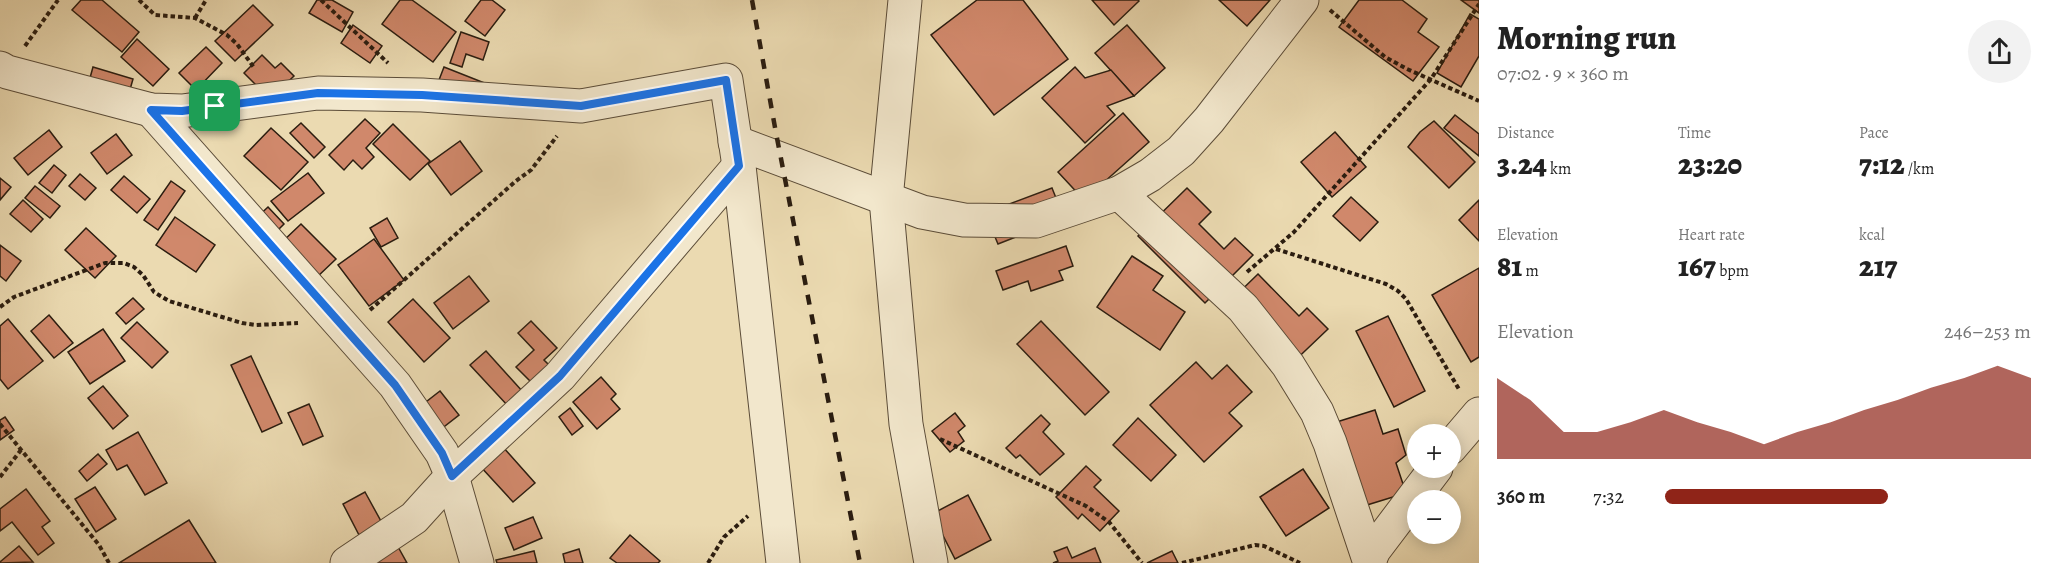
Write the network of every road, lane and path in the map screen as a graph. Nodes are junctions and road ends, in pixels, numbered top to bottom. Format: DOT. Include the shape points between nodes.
graph roads {
  1 [pos="58,0"];
  2 [pos="139,0"];
  3 [pos="206,0"];
  4 [pos="321,0"];
  5 [pos="904,0"];
  6 [pos="1314,4"];
  7 [pos="1479,4"];
  8 [pos="195,18"];
  9 [pos="388,63"];
  10 [pos="2,74"];
  11 [pos="1431,79"];
  12 [pos="276,98"];
  13 [pos="1479,100"];
  14 [pos="581,106"];
  15 [pos="151,110"];
  16 [pos="737,154"];
  17 [pos="1119,193"];
  18 [pos="886,199"];
  19 [pos="1276,249"];
  20 [pos="1224,290"];
  21 [pos="0,307"];
  22 [pos="342,326"];
  23 [pos="1477,415"];
  24 [pos="0,424"];
  25 [pos="906,424"];
  26 [pos="1461,435"];
  27 [pos="21,450"];
  28 [pos="452,476"];
  29 [pos="0,477"];
  30 [pos="1428,478"];
  31 [pos="775,494"];
  32 [pos="1370,561"];
  33 [pos="109,563"];
  34 [pos="347,563"];
  35 [pos="477,563"];
  36 [pos="708,563"];
  37 [pos="783,563"];
  38 [pos="931,563"];
  39 [pos="1142,563"];
  40 [pos="1182,563"];
  41 [pos="1300,563"];
  1 -- 10 [label="path"];
  2 -- 8 [label="path" via="155,15"];
  3 -- 8 [label="path"];
  4 -- 9 [label="path"];
  5 -- 18 [label="street"];
  6 -- 11 [label="path" via="1385,57"];
  6 -- 17 [label="street" via="1181,151"];
  7 -- 11 [label="path"];
  8 -- 12 [label="path" via="237,44"];
  10 -- 15 [label="street"];
  11 -- 13 [label="path"];
  11 -- 19 [label="path"];
  12 -- 14 [label="street" via="318,93 410,95"];
  12 -- 15 [label="street" via="182,111"];
  14 -- 16 [label="street" via="726,80"];
  14 -- 22 [label="path" via="531,170"];
  15 -- 22 [label="street"];
  16 -- 18 [label="street"];
  16 -- 28 [label="street" via="566,370"];
  16 -- 31 [label="street"];
  17 -- 18 [label="street" via="1036,221 964,220 922,212"];
  17 -- 20 [label="street"];
  18 -- 25 [label="street"];
  19 -- 20 [label="path"];
  19 -- 23 [label="path" via="1398,291"];
  20 -- 32 [label="street" via="1288,365 1317,412"];
  21 -- 22 [label="path" via="14,297 105,263 123,263 143,275 161,297 234,322"];
  22 -- 28 [label="street" via="395,385 442,453"];
  23 -- 26 [label="street"];
  24 -- 27 [label="path"];
  25 -- 38 [label="street"];
  25 -- 39 [label="path" via="1086,506 1109,522"];
  27 -- 29 [label="path"];
  27 -- 33 [label="path" via="99,545"];
  28 -- 34 [label="street" via="414,518"];
  28 -- 35 [label="street"];
  30 -- 32 [label="street" via="1374,550"];
  31 -- 36 [label="path" via="728,533"];
  31 -- 37 [label="street"];
  40 -- 41 [label="path" via="1256,545"];
}
